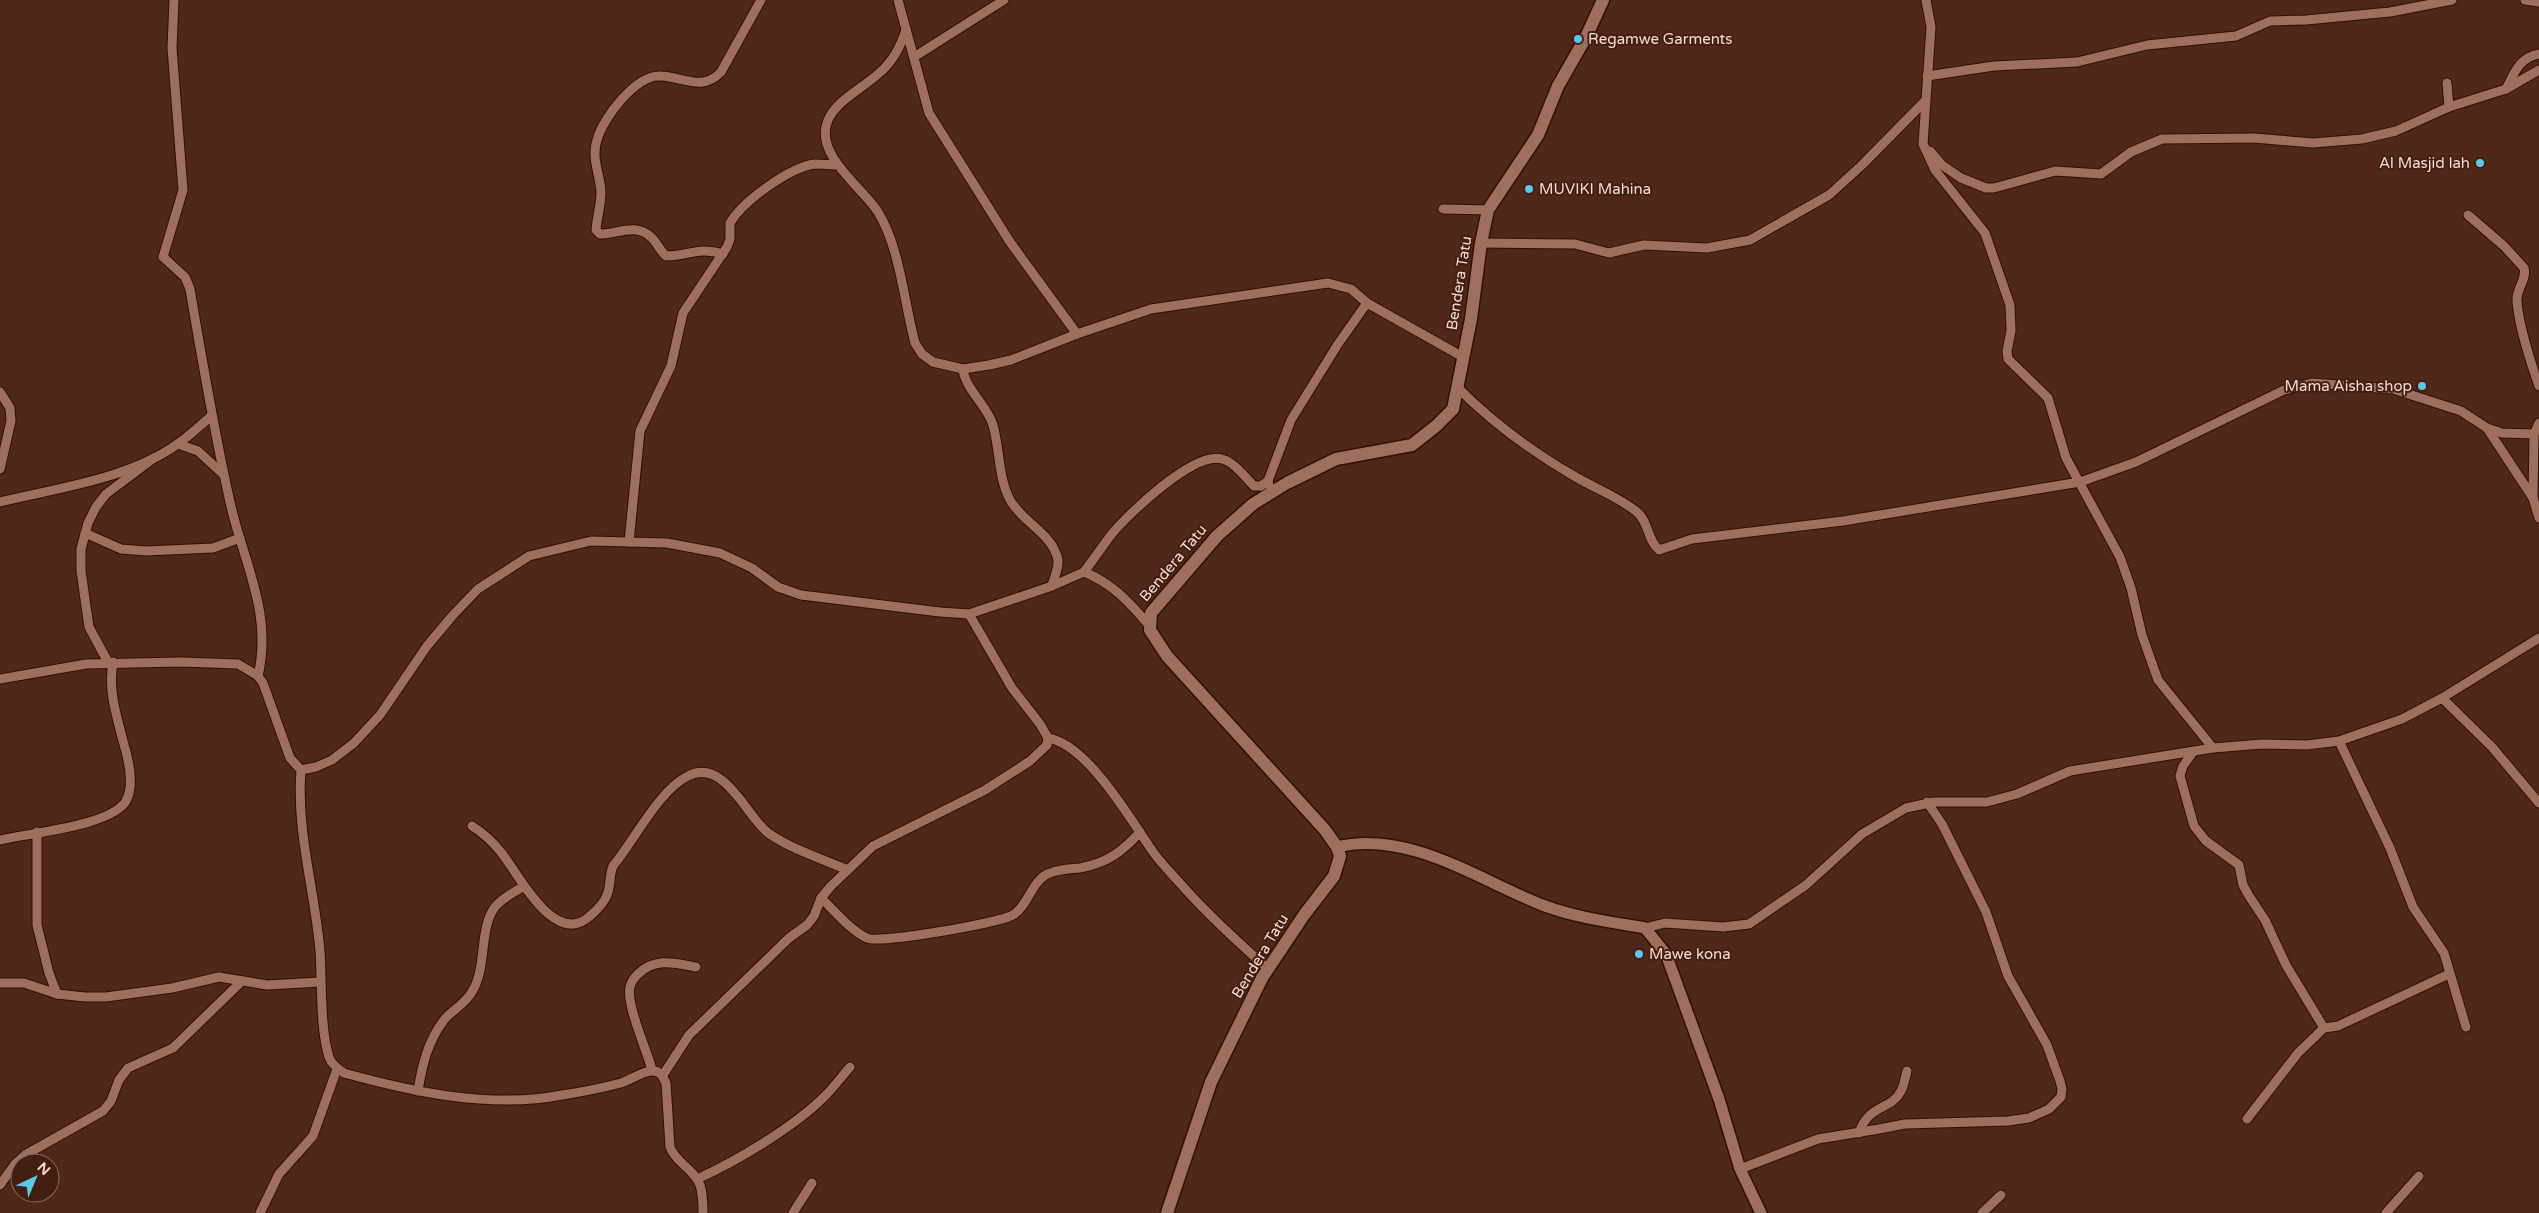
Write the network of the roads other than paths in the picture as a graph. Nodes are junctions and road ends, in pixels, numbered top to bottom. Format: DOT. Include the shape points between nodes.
graph roads {
  1 [pos="174,0"];
  2 [pos="761,0"];
  3 [pos="898,0"];
  4 [pos="1004,0"];
  5 [pos="1603,0"];
  6 [pos="1926,0"];
  7 [pos="2452,0"];
  8 [pos="2525,0"];
  9 [pos="2539,2"];
  10 [pos="906,30"];
  11 [pos="2539,54"];
  12 [pos="914,57"];
  13 [pos="2539,70"];
  14 [pos="1927,76"];
  15 [pos="2447,83"];
  16 [pos="2506,89"];
  17 [pos="1925,101"];
  18 [pos="2449,107"];
  19 [pos="1923,144"];
  20 [pos="838,165"];
  21 [pos="1443,209"];
  22 [pos="1488,210"];
  23 [pos="2468,215"];
  24 [pos="1481,243"];
  25 [pos="723,254"];
  26 [pos="1367,303"];
  27 [pos="1077,334"];
  28 [pos="1463,357"];
  29 [pos="962,368"];
  30 [pos="2539,386"];
  31 [pos="1458,388"];
  32 [pos="0,392"];
  33 [pos="211,416"];
  34 [pos="2539,424"];
  35 [pos="2487,428"];
  36 [pos="2534,434"];
  37 [pos="178,444"];
  38 [pos="154,458"];
  39 [pos="0,469"];
  40 [pos="224,475"];
  41 [pos="2080,482"];
  42 [pos="1269,487"];
  43 [pos="2533,498"];
  44 [pos="1,499"];
  45 [pos="2539,518"];
  46 [pos="86,533"];
  47 [pos="240,538"];
  48 [pos="629,542"];
  49 [pos="1084,572"];
  50 [pos="1052,586"];
  51 [pos="969,614"];
  52 [pos="1148,624"];
  53 [pos="2539,638"];
  54 [pos="111,662"];
  55 [pos="258,676"];
  56 [pos="0,679"];
  57 [pos="2442,698"];
  58 [pos="1048,738"];
  59 [pos="2339,741"];
  60 [pos="2213,748"];
  61 [pos="2193,752"];
  62 [pos="300,770"];
  63 [pos="1927,802"];
  64 [pos="2539,803"];
  65 [pos="472,826"];
  66 [pos="37,832"];
  67 [pos="1140,832"];
  68 [pos="0,840"];
  69 [pos="1337,847"];
  70 [pos="848,870"];
  71 [pos="523,887"];
  72 [pos="821,898"];
  73 [pos="1645,928"];
  74 [pos="696,967"];
  75 [pos="1268,969"];
  76 [pos="2449,974"];
  77 [pos="242,981"];
  78 [pos="320,982"];
  79 [pos="0,983"];
  80 [pos="57,994"];
  81 [pos="2466,1027"];
  82 [pos="2324,1028"];
  83 [pos="850,1067"];
  84 [pos="337,1068"];
  85 [pos="652,1070"];
  86 [pos="1906,1071"];
  87 [pos="663,1075"];
  88 [pos="418,1091"];
  89 [pos="2247,1119"];
  90 [pos="1858,1133"];
  91 [pos="1740,1169"];
  92 [pos="2419,1176"];
  93 [pos="697,1179"];
  94 [pos="812,1183"];
  95 [pos="0,1185"];
  96 [pos="2002,1195"];
  97 [pos="260,1213"];
  98 [pos="703,1213"];
  99 [pos="793,1213"];
  100 [pos="1167,1213"];
  101 [pos="1761,1213"];
  102 [pos="1982,1213"];
  103 [pos="2386,1213"];
  1 -- 33 [label="street" via="172,48 182,190 163,257 184,277 190,288"];
  2 -- 25 [label="street" via="721,72 712,81 703,83 659,75 646,79 623,96 597,140 594,162 601,194 596,230 600,234 630,229 642,231 651,236 666,256 701,249"];
  3 -- 10 [label="street"];
  4 -- 12 [label="street"];
  5 -- 22 [label="main road, Bendera Tatu" via="1558,86 1538,135"];
  6 -- 14 [label="street" via="1931,26"];
  7 -- 14 [label="street" via="2390,12 2270,21 2236,36 2147,45 2077,62 1994,66"];
  8 -- 9 [label="street"];
  10 -- 12 [label="street"];
  10 -- 20 [label="street" via="890,62 836,108 827,121 828,143"];
  11 -- 16 [label="street" via="2524,59 2518,65"];
  12 -- 27 [label="street" via="929,113 1010,242"];
  13 -- 16 [label="street"];
  14 -- 17 [label="street"];
  15 -- 18 [label="street"];
  16 -- 18 [label="street"];
  17 -- 19 [label="street"];
  17 -- 24 [label="street" via="1829,195 1750,240 1707,248 1644,245 1609,253 1575,244"];
  18 -- 19 [label="street" via="2396,131 2362,139 2314,143 2245,138 2162,139 2131,152 2100,174 2056,171 1994,188 1960,178 1942,165"];
  19 -- 41 [label="street" via="1935,170 1985,233 2010,305 2008,359 2048,398 2066,458"];
  20 -- 25 [label="street" via="816,164 801,168 769,186 734,217 730,223 730,240"];
  20 -- 29 [label="street" via="885,225 915,343 933,362"];
  21 -- 22 [label="street"];
  22 -- 24 [label="main road, Bendera Tatu"];
  23 -- 30 [label="street" via="2524,268 2517,300 2527,354"];
  24 -- 28 [label="main road, Bendera Tatu"];
  25 -- 48 [label="street" via="683,313 671,366 640,431"];
  26 -- 27 [label="street" via="1351,289 1336,284 1315,284 1151,309"];
  26 -- 28 [label="street"];
  26 -- 42 [label="street" via="1291,420"];
  27 -- 29 [label="street" via="1011,360"];
  28 -- 31 [label="main road, Bendera Tatu"];
  29 -- 50 [label="street" via="964,377 993,425 998,461 1010,501 1053,546 1058,561"];
  31 -- 41 [label="street" via="1490,420 1527,446 1639,513 1652,544 1660,550 1692,539 1843,521"];
  31 -- 42 [label="main road, Bendera Tatu" via="1453,409 1412,445 1336,459"];
  32 -- 39 [label="street" via="10,408 11,421"];
  33 -- 37 [label="street"];
  33 -- 40 [label="street"];
  34 -- 36 [label="street"];
  35 -- 36 [label="street"];
  35 -- 41 [label="street" via="2461,411 2392,389 2312,383 2284,390 2136,462"];
  35 -- 43 [label="street"];
  36 -- 43 [label="street"];
  37 -- 38 [label="street"];
  37 -- 40 [label="street" via="198,451"];
  38 -- 44 [label="street" via="96,480 51,492"];
  38 -- 46 [label="street" via="106,494 96,508"];
  40 -- 47 [label="street"];
  41 -- 60 [label="street" via="2120,557 2158,680"];
  42 -- 49 [label="street" via="1254,486 1223,459 1212,458 1166,482 1112,534"];
  42 -- 52 [label="main road, Bendera Tatu" via="1217,536 1151,613"];
  43 -- 45 [label="street"];
  46 -- 47 [label="street" via="121,549 146,551 213,548"];
  46 -- 54 [label="street" via="81,549 81,571 89,628"];
  47 -- 55 [label="street" via="263,629 264,652"];
  48 -- 51 [label="street" via="666,543 720,553 752,568 778,587 802,595"];
  48 -- 62 [label="street" via="592,541 529,556 478,589 427,646 380,715 354,743 332,760"];
  49 -- 50 [label="street"];
  49 -- 52 [label="street" via="1122,594"];
  50 -- 51 [label="street"];
  51 -- 58 [label="street" via="1012,688"];
  52 -- 69 [label="main road, Bendera Tatu" via="1153,638 1167,656 1297,798"];
  53 -- 57 [label="street"];
  54 -- 55 [label="street" via="238,664"];
  54 -- 56 [label="street"];
  54 -- 66 [label="street" via="110,695 129,772 127,800 119,809 101,819"];
  55 -- 62 [label="street" via="290,758"];
  57 -- 59 [label="street" via="2402,719"];
  57 -- 64 [label="street" via="2492,747"];
  58 -- 67 [label="street" via="1059,740 1079,754 1119,801"];
  58 -- 70 [label="street" via="1047,745 1030,761 985,790 873,846"];
  59 -- 60 [label="street"];
  59 -- 76 [label="street" via="2390,848 2413,907 2444,953"];
  60 -- 61 [label="street"];
  61 -- 63 [label="street" via="2070,772 2017,794 1987,802"];
  61 -- 82 [label="street" via="2180,776 2194,826 2206,841 2239,865 2243,885"];
  62 -- 78 [label="street" via="298,797 320,950"];
  63 -- 73 [label="street" via="1906,808 1862,834 1806,885 1748,924 1723,927 1665,923"];
  63 -- 90 [label="street" via="1986,912 2008,976 2047,1045 2060,1081 2061,1097 2049,1109 2029,1118 1905,1124"];
  65 -- 71 [label="street" via="487,836 501,852"];
  66 -- 68 [label="street"];
  66 -- 80 [label="street" via="37,925"];
  67 -- 72 [label="street" via="1125,849 1110,859 1048,873 1039,879 1015,914 955,930 875,940 854,929"];
  67 -- 75 [label="street" via="1179,882"];
  69 -- 73 [label="street" via="1368,842 1417,852 1561,912"];
  69 -- 75 [label="main road, Bendera Tatu" via="1340,856 1334,876"];
  70 -- 71 [label="street" via="768,832 728,784 710,774 698,773 688,775 678,783 639,827 610,872 608,894 587,919 575,924 562,921 550,914"];
  70 -- 72 [label="street"];
  71 -- 88 [label="street" via="495,906 488,919 478,980 464,1004 444,1020 435,1035 424,1058"];
  72 -- 87 [label="street" via="807,925 789,938 689,1035"];
  73 -- 91 [label="street" via="1666,954 1719,1099"];
  74 -- 85 [label="street" via="670,962 653,963 632,980 630,1002"];
  75 -- 100 [label="main road, Bendera Tatu" via="1211,1082"];
  76 -- 81 [label="street"];
  76 -- 82 [label="street" via="2338,1026"];
  77 -- 78 [label="street" via="267,985"];
  77 -- 80 [label="street" via="219,978 106,996"];
  77 -- 95 [label="street" via="174,1048 128,1068 103,1111 25,1155"];
  78 -- 84 [label="street" via="327,1052"];
  79 -- 80 [label="street" via="24,983"];
  82 -- 89 [label="street" via="2298,1053"];
  83 -- 93 [label="street" via="825,1096 798,1118"];
  84 -- 88 [label="street" via="358,1077"];
  84 -- 97 [label="street" via="313,1136 279,1174"];
  85 -- 87 [label="street"];
  85 -- 88 [label="street" via="606,1087 552,1097 469,1098"];
  86 -- 90 [label="street" via="1901,1092 1894,1100 1870,1113"];
  87 -- 93 [label="street" via="668,1094 668,1136 673,1155"];
  90 -- 91 [label="street" via="1818,1139"];
  91 -- 101 [label="street"];
  92 -- 103 [label="street"];
  93 -- 98 [label="street"];
  94 -- 99 [label="street"];
  96 -- 102 [label="street"];
}
